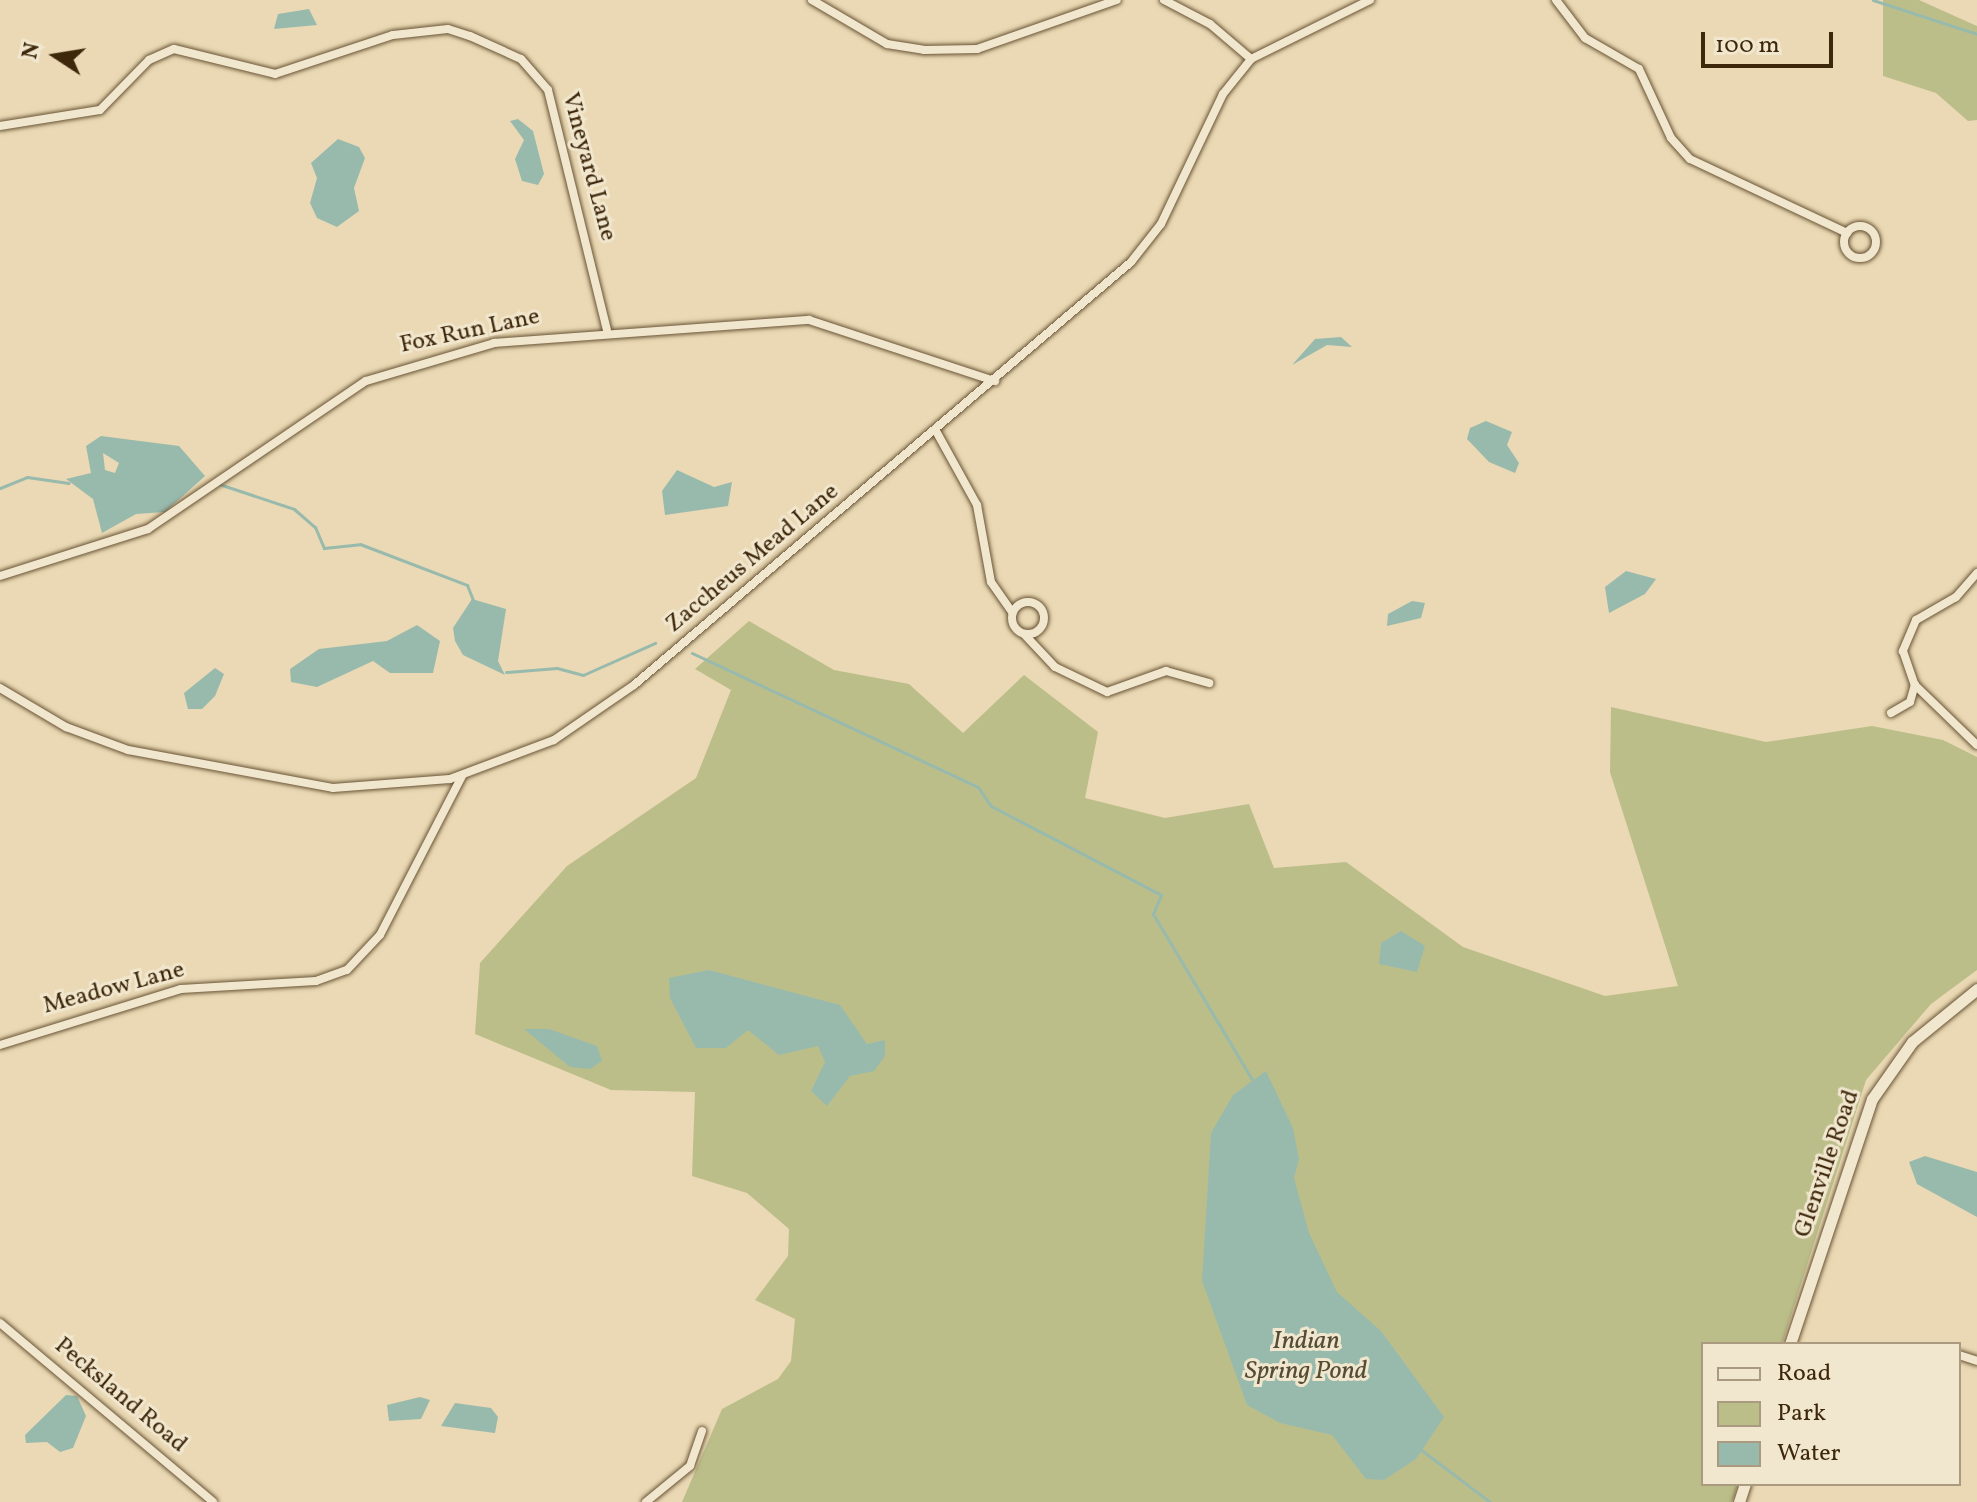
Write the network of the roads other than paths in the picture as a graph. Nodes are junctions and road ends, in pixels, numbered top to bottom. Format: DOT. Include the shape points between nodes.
graph roads {
  1 [pos="812,0"];
  2 [pos="1117,0"];
  3 [pos="1164,0"];
  4 [pos="1370,0"];
  5 [pos="1556,0"];
  6 [pos="1251,59"];
  7 [pos="0,126"];
  8 [pos="1847,233"];
  9 [pos="607,330"];
  10 [pos="995,381"];
  11 [pos="936,431"];
  12 [pos="1977,573"];
  13 [pos="0,576"];
  14 [pos="1012,612"];
  15 [pos="1024,634"];
  16 [pos="1209,683"];
  17 [pos="1915,685"];
  18 [pos="0,688"];
  19 [pos="1891,713"];
  20 [pos="1977,745"];
  21 [pos="462,776"];
  22 [pos="1977,989"];
  23 [pos="0,1045"];
  24 [pos="0,1323"];
  25 [pos="1791,1342"];
  26 [pos="702,1431"];
  27 [pos="213,1502"];
  28 [pos="646,1502"];
  1 -- 2 [label="street" via="877,39 924,50 977,49"];
  3 -- 6 [label="street"];
  4 -- 6 [label="street, Zaccheus Mead Lane"];
  5 -- 8 [label="street" via="1585,38 1639,69 1671,138 1690,159"];
  6 -- 10 [label="street, Zaccheus Mead Lane" via="1223,94 1146,245"];
  7 -- 9 [label="street, Vineyard Lane" via="100,110 149,60 174,49 275,74 393,35 448,29 470,36 521,59 548,90"];
  9 -- 10 [label="street, Fox Run Lane" via="809,320"];
  9 -- 13 [label="street, Fox Run Lane" via="507,341 391,369 292,427 184,511"];
  10 -- 11 [label="street, Zaccheus Mead Lane"];
  11 -- 14 [label="street" via="977,505 991,582"];
  11 -- 21 [label="street, Zaccheus Mead Lane" via="597,714 554,740"];
  12 -- 17 [label="street" via="1910,628 1903,651"];
  14 -- 15 [label="street"];
  14 -- 15 [label="street" via="1023,602 1040,607 1042,627"];
  15 -- 16 [label="street" via="1055,667 1107,692 1166,671"];
  17 -- 19 [label="street" via="1910,702"];
  17 -- 20 [label="street"];
  18 -- 21 [label="street, Zaccheus Mead Lane" via="99,741 224,773 343,789"];
  21 -- 23 [label="street, Meadow Lane" via="380,935 347,970 316,981 181,989"];
  22 -- 25 [label="main road, Glenville Road" via="1912,1042 1872,1099"];
  24 -- 27 [label="street, Pecksland Road"];
  26 -- 28 [label="street" via="690,1466"];
}
